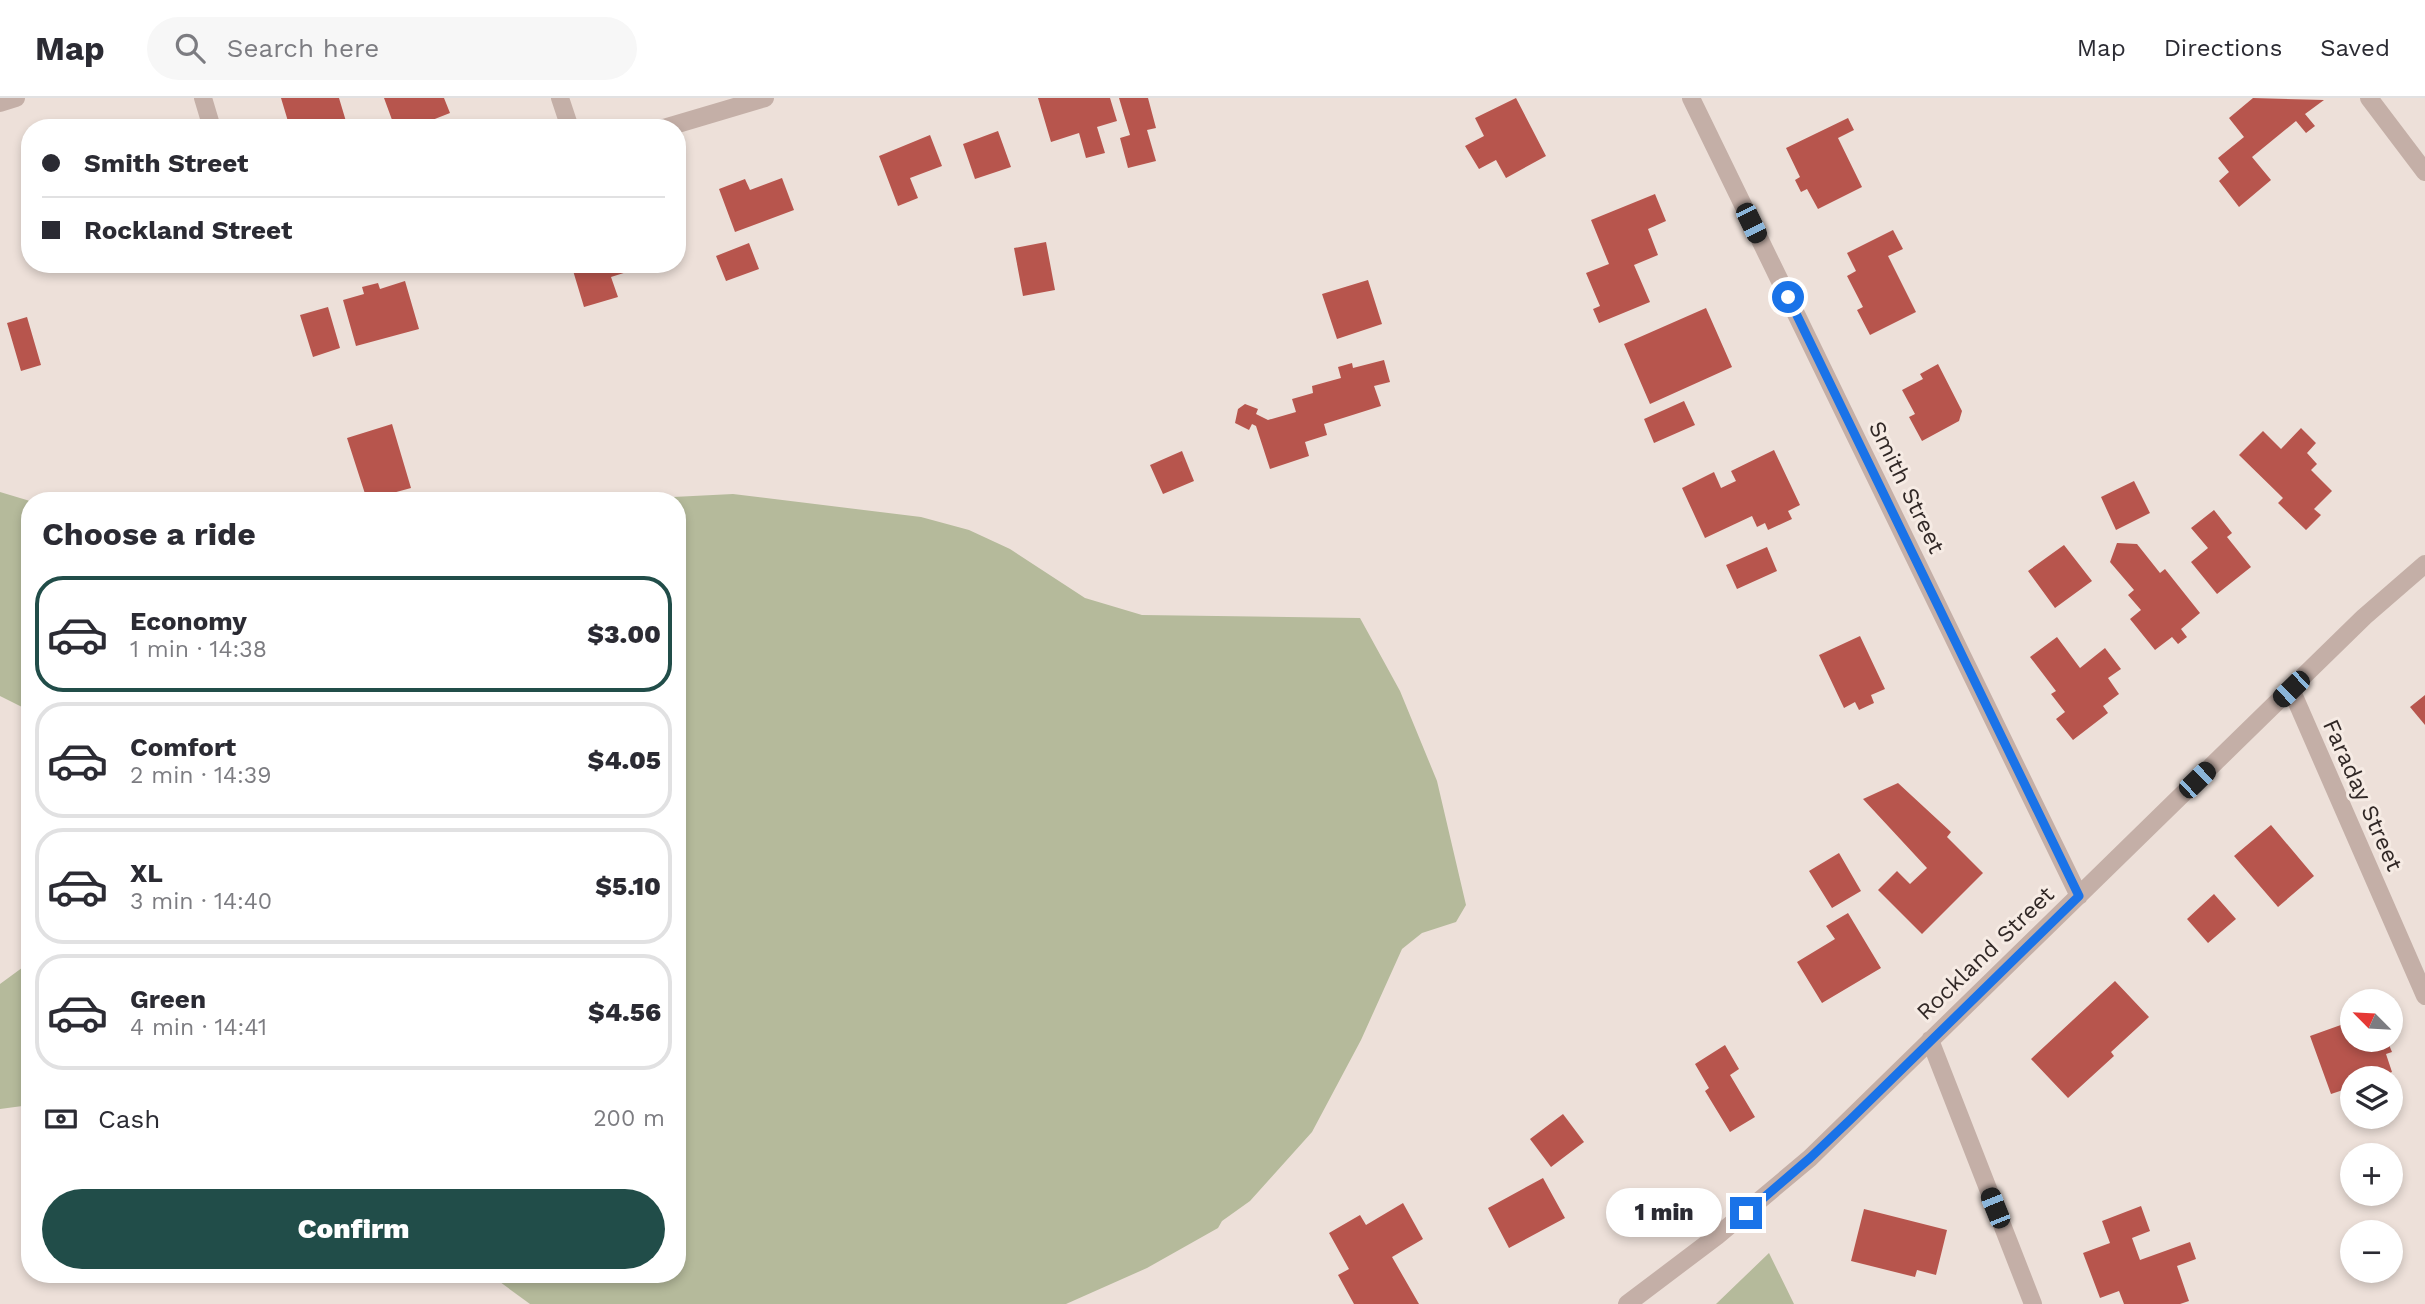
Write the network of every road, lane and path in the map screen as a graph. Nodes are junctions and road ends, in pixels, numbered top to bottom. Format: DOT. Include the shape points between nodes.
graph roads {
  1 [pos="16,98"];
  2 [pos="203,98"];
  3 [pos="560,98"];
  4 [pos="765,98"];
  5 [pos="1691,98"];
  6 [pos="2369,98"];
  7 [pos="0,103"];
  8 [pos="209,119"];
  9 [pos="567,119"];
  10 [pos="686,121"];
  11 [pos="2425,173"];
  12 [pos="2425,564"];
  13 [pos="2291,689"];
  14 [pos="2079,896"];
  15 [pos="2425,996"];
  16 [pos="1930,1040"];
  17 [pos="1627,1304"];
  18 [pos="2032,1304"];
  1 -- 7 [label="street"];
  2 -- 8 [label="street"];
  3 -- 9 [label="street"];
  4 -- 10 [label="street"];
  5 -- 14 [label="street, Smith Street"];
  6 -- 11 [label="street"];
  12 -- 13 [label="street, Rockland Street"];
  13 -- 14 [label="street, Rockland Street"];
  13 -- 15 [label="street, Faraday Street"];
  14 -- 16 [label="street, Rockland Street"];
  16 -- 17 [label="street, Rockland Street" via="1771,1192"];
  16 -- 18 [label="street"];
}
